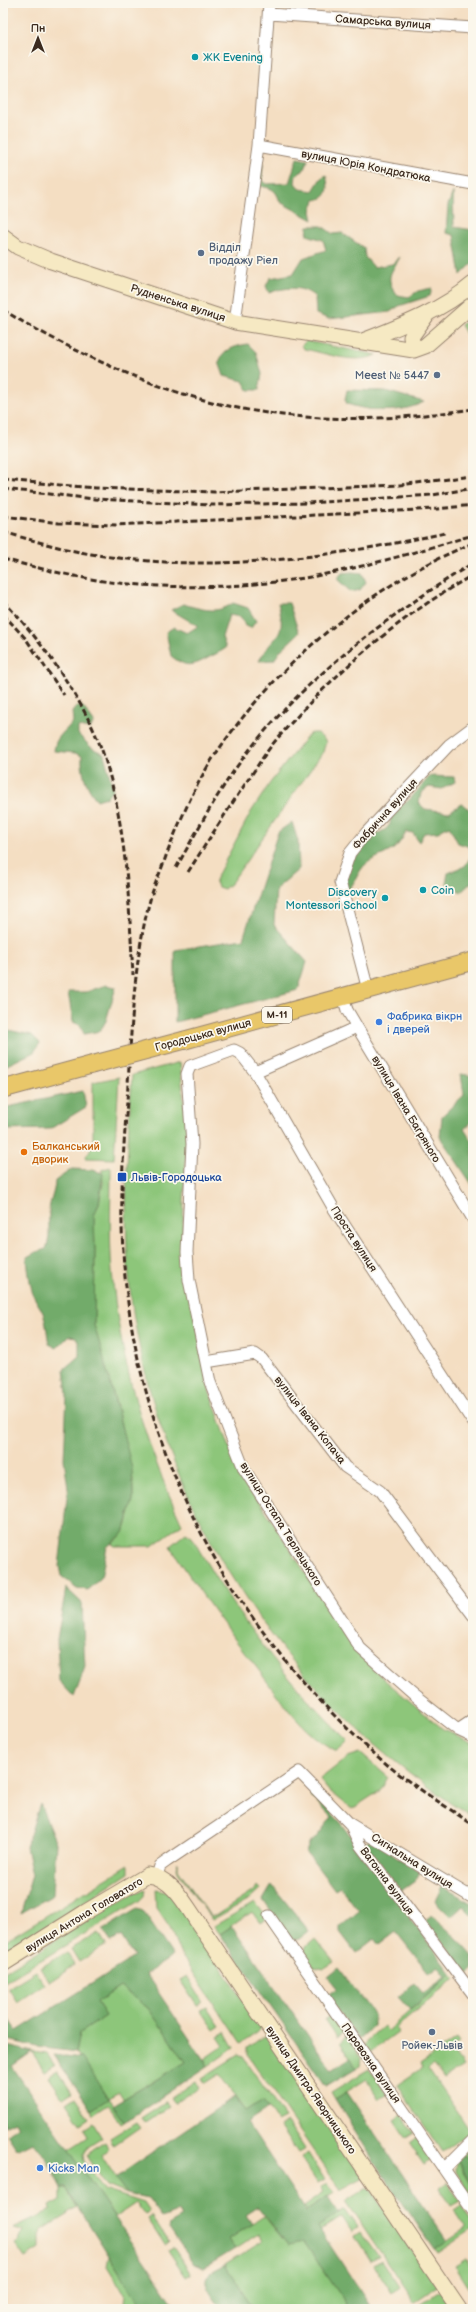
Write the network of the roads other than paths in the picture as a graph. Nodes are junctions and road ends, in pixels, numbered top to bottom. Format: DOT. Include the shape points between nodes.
graph roads {
  1 [pos="269,3"];
  2 [pos="269,14"];
  3 [pos="473,28"];
  4 [pos="259,145"];
  5 [pos="473,184"];
  6 [pos="3,236"];
  7 [pos="473,284"];
  8 [pos="473,304"];
  9 [pos="429,313"];
  10 [pos="235,322"];
  11 [pos="362,341"];
  12 [pos="414,350"];
  13 [pos="473,727"];
  14 [pos="473,961"];
  15 [pos="368,990"];
  16 [pos="343,997"];
  17 [pos="357,1027"];
  18 [pos="240,1053"];
  19 [pos="255,1072"];
  20 [pos="3,1089"];
  21 [pos="473,1219"];
  22 [pos="206,1362"];
  23 [pos="473,1422"];
  24 [pos="473,1615"];
  25 [pos="473,1720"];
  26 [pos="458,1730"];
  27 [pos="473,1737"];
  28 [pos="299,1772"];
  29 [pos="350,1824"];
  30 [pos="157,1876"];
  31 [pos="473,1898"];
  32 [pos="269,1916"];
  33 [pos="3,1964"];
  34 [pos="473,1994"];
  35 [pos="473,2140"];
  36 [pos="444,2169"];
  37 [pos="473,2211"];
  38 [pos="460,2309"];
  1 -- 2 [label="street"];
  2 -- 3 [label="street, Самарська вулиця"];
  2 -- 4 [label="street"];
  4 -- 5 [label="street, вулиця Юрія Кондратюка"];
  4 -- 10 [label="street"];
  6 -- 10 [label="street, Рудненська вулиця" via="18,247 51,261"];
  7 -- 9 [label="street"];
  8 -- 12 [label="street" via="426,346"];
  9 -- 11 [label="street"];
  9 -- 12 [label="street" via="415,328 411,337"];
  10 -- 11 [label="street, Рудненська вулиця"];
  11 -- 12 [label="street, Рудненська вулиця"];
  13 -- 15 [label="street, Фабрична вулиця" via="449,745 366,834 350,853 342,870 340,882"];
  14 -- 15 [label="main road, Городоцька вулиця / М-11"];
  15 -- 16 [label="main road, Городоцька вулиця / М-11"];
  16 -- 17 [label="street, вулиця Івана Багряного"];
  16 -- 20 [label="main road, Городоцька вулиця / М-11, bridge"];
  17 -- 19 [label="street"];
  17 -- 21 [label="street, вулиця Івана Багряного"];
  18 -- 19 [label="street, Проста вулиця"];
  18 -- 22 [label="street, вулиця Остапа Терлецького" via="234,1050 190,1066 187,1074 192,1144 187,1252 189,1280"];
  19 -- 23 [label="street, Проста вулиця" via="334,1209"];
  22 -- 24 [label="street, вулиця Івана Копача" via="255,1354 262,1359 345,1467 380,1491"];
  22 -- 26 [label="street, вулиця Остапа Терлецького" via="210,1382 244,1469 360,1648"];
  25 -- 26 [label="street"];
  26 -- 27 [label="street, вулиця Остапа Терлецького"];
  28 -- 29 [label="street, Вагонна вулиця"];
  28 -- 30 [label="street, вулиця Антона Головатого" via="160,1866"];
  29 -- 31 [label="street, Сигнальна вулиця"];
  29 -- 34 [label="street, Вагонна вулиця" via="360,1845"];
  30 -- 33 [label="street, вулиця Антона Головатого" via="148,1875"];
  30 -- 38 [label="street, вулиця Дмитра Яворницького" via="175,1891 203,1930"];
  32 -- 36 [label="street, Паровозна вулиця"];
  35 -- 36 [label="street"];
  36 -- 37 [label="street, Паровозна вулиця"];
}
